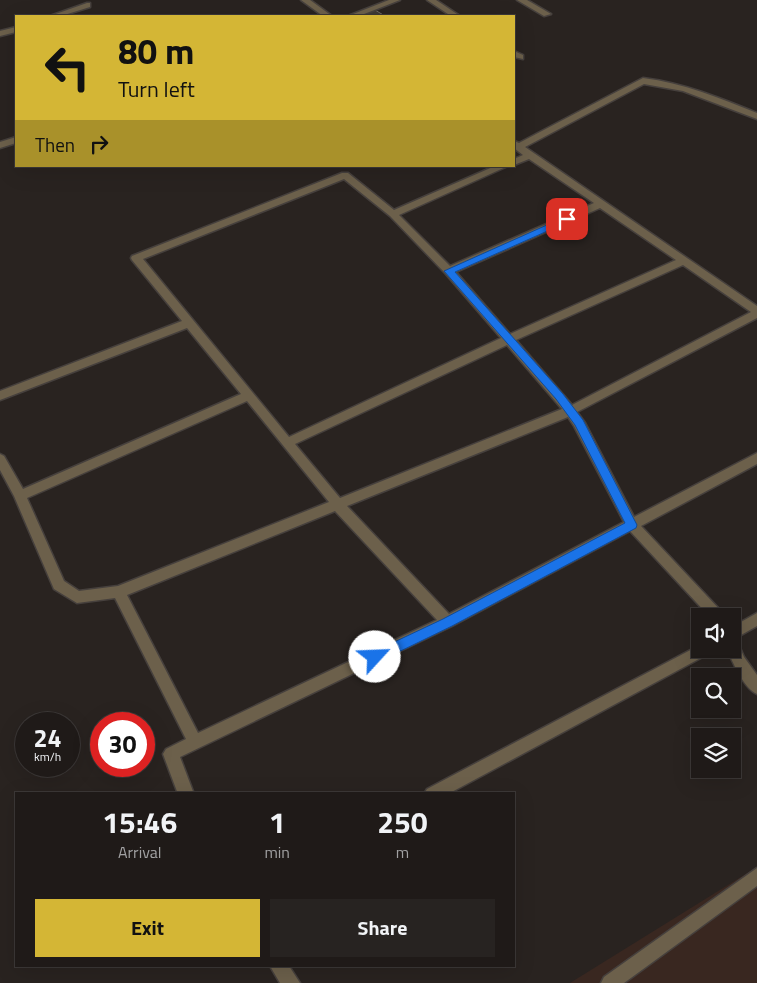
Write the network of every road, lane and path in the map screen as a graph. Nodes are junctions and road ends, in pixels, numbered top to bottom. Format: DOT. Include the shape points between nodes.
graph roads {
  1 [pos="304,0"];
  2 [pos="396,0"];
  3 [pos="431,0"];
  4 [pos="522,0"];
  5 [pos="87,2"];
  6 [pos="548,14"];
  7 [pos="56,15"];
  8 [pos="326,15"];
  9 [pos="355,15"];
  10 [pos="454,15"];
  11 [pos="15,29"];
  12 [pos="0,34"];
  13 [pos="757,116"];
  14 [pos="15,140"];
  15 [pos="0,145"];
  16 [pos="516,146"];
  17 [pos="530,155"];
  18 [pos="515,162"];
  19 [pos="501,167"];
  20 [pos="601,204"];
  21 [pos="393,214"];
  22 [pos="684,261"];
  23 [pos="449,271"];
  24 [pos="757,312"];
  25 [pos="188,323"];
  26 [pos="509,340"];
  27 [pos="0,396"];
  28 [pos="248,396"];
  29 [pos="570,411"];
  30 [pos="286,443"];
  31 [pos="757,458"];
  32 [pos="0,459"];
  33 [pos="20,496"];
  34 [pos="338,505"];
  35 [pos="632,525"];
  36 [pos="119,592"];
  37 [pos="710,608"];
  38 [pos="757,619"];
  39 [pos="447,622"];
  40 [pos="741,629"];
  41 [pos="691,656"];
  42 [pos="738,658"];
  43 [pos="757,687"];
  44 [pos="195,742"];
  45 [pos="185,792"];
  46 [pos="436,792"];
  47 [pos="757,876"];
  48 [pos="279,967"];
  49 [pos="291,983"];
  50 [pos="610,983"];
  1 -- 8 [label="street"];
  2 -- 9 [label="street"];
  3 -- 10 [label="street"];
  4 -- 6 [label="street"];
  5 -- 7 [label="street"];
  11 -- 12 [label="street"];
  13 -- 16 [label="street" via="684,89 643,81"];
  14 -- 15 [label="street"];
  16 -- 17 [label="street"];
  17 -- 18 [label="street"];
  17 -- 20 [label="street"];
  19 -- 21 [label="street"];
  20 -- 22 [label="street"];
  20 -- 23 [label="street"];
  21 -- 23 [label="street"];
  21 -- 25 [label="street" via="345,175 136,258"];
  22 -- 24 [label="street"];
  22 -- 26 [label="street"];
  23 -- 26 [label="street"];
  24 -- 29 [label="street"];
  25 -- 27 [label="street"];
  25 -- 28 [label="street"];
  26 -- 29 [label="street"];
  26 -- 30 [label="street"];
  28 -- 30 [label="street"];
  28 -- 33 [label="street"];
  29 -- 34 [label="street"];
  29 -- 35 [label="street" via="580,423"];
  30 -- 34 [label="street"];
  31 -- 35 [label="street"];
  32 -- 33 [label="street"];
  33 -- 36 [label="street" via="59,585 77,597"];
  34 -- 36 [label="street"];
  34 -- 39 [label="street"];
  35 -- 37 [label="street"];
  35 -- 39 [label="street"];
  36 -- 44 [label="street"];
  38 -- 40 [label="street"];
  39 -- 44 [label="street"];
  41 -- 46 [label="street"];
  42 -- 43 [label="street"];
  44 -- 45 [label="street" via="171,754"];
  47 -- 50 [label="street"];
  48 -- 49 [label="street"];
}
